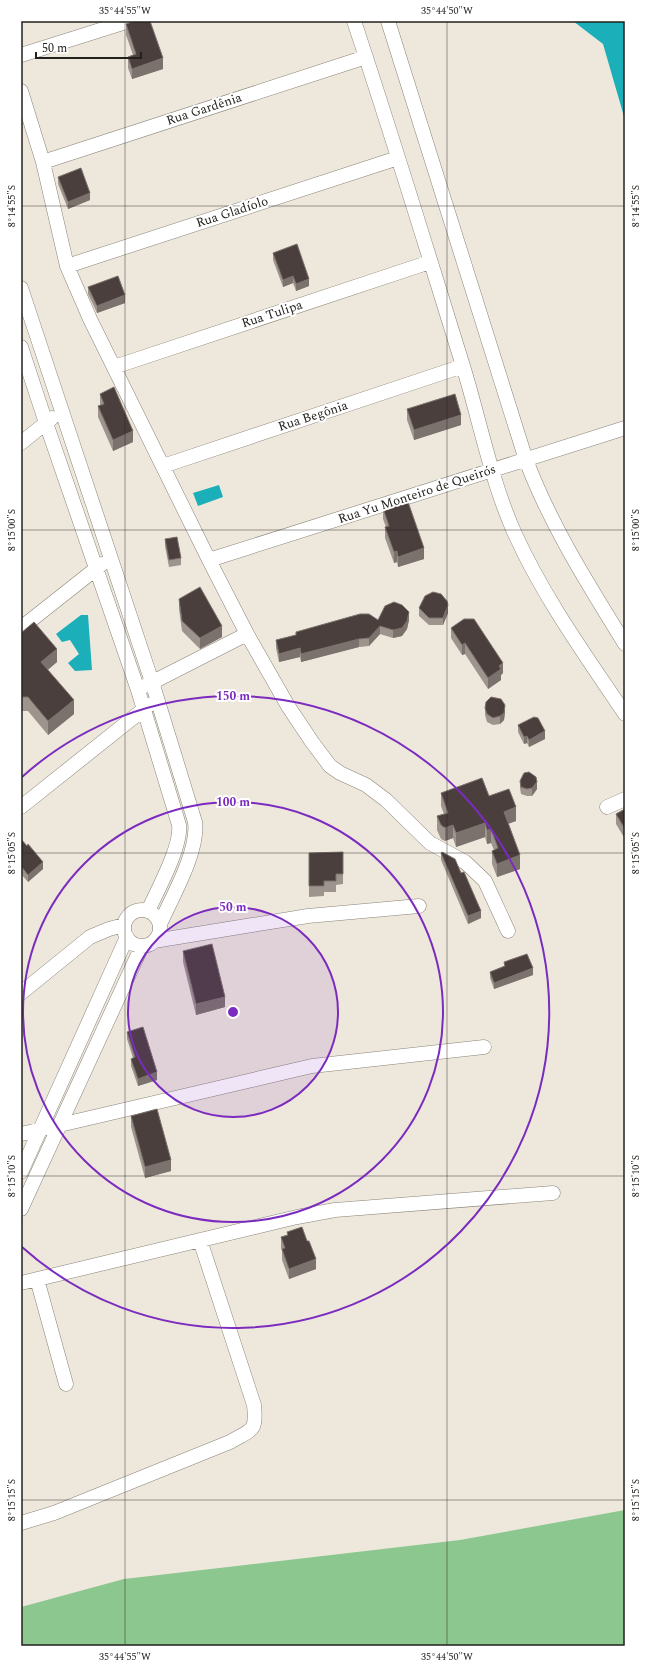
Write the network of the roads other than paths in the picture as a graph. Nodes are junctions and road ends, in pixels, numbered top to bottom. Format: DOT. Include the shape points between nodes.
graph roads {
  1 [pos="129,21"];
  2 [pos="354,21"];
  3 [pos="388,21"];
  4 [pos="21,55"];
  5 [pos="366,56"];
  6 [pos="21,91"];
  7 [pos="398,158"];
  8 [pos="43,162"];
  9 [pos="430,262"];
  10 [pos="67,266"];
  11 [pos="21,288"];
  12 [pos="21,347"];
  13 [pos="463,366"];
  14 [pos="114,367"];
  15 [pos="62,409"];
  16 [pos="46,423"];
  17 [pos="625,428"];
  18 [pos="21,443"];
  19 [pos="526,460"];
  20 [pos="163,466"];
  21 [pos="492,470"];
  22 [pos="111,558"];
  23 [pos="209,560"];
  24 [pos="95,568"];
  25 [pos="21,628"];
  26 [pos="247,634"];
  27 [pos="625,644"];
  28 [pos="152,682"];
  29 [pos="138,690"];
  30 [pos="158,701"];
  31 [pos="143,709"];
  32 [pos="625,714"];
  33 [pos="625,799"];
  34 [pos="21,807"];
  35 [pos="607,807"];
  36 [pos="419,906"];
  37 [pos="148,911"];
  38 [pos="160,924"];
  39 [pos="125,931"];
  40 [pos="508,931"];
  41 [pos="148,944"];
  42 [pos="21,993"];
  43 [pos="484,1047"];
  44 [pos="61,1125"];
  45 [pos="39,1130"];
  46 [pos="21,1134"];
  47 [pos="21,1172"];
  48 [pos="553,1193"];
  49 [pos="21,1209"];
  50 [pos="200,1240"];
  51 [pos="37,1279"];
  52 [pos="21,1283"];
  53 [pos="66,1384"];
  54 [pos="21,1523"];
  1 -- 4 [label="street"];
  2 -- 5 [label="street"];
  3 -- 19 [label="street"];
  5 -- 7 [label="street"];
  5 -- 8 [label="street, Rua Gardênia"];
  6 -- 8 [label="street"];
  7 -- 9 [label="street"];
  7 -- 10 [label="street, Rua Gladíolo"];
  8 -- 10 [label="street"];
  9 -- 13 [label="street"];
  9 -- 14 [label="street, Rua Tulipa"];
  10 -- 14 [label="street"];
  11 -- 15 [label="street"];
  12 -- 16 [label="street"];
  13 -- 20 [label="street, Rua Begônia"];
  13 -- 21 [label="street"];
  14 -- 20 [label="street"];
  15 -- 16 [label="street"];
  15 -- 22 [label="street"];
  16 -- 18 [label="street"];
  16 -- 24 [label="street"];
  17 -- 19 [label="street, Rua Yu Monteiro de Queirós"];
  19 -- 21 [label="street, Rua Yu Monteiro de Queirós"];
  19 -- 27 [label="street" via="539,493 564,541"];
  20 -- 23 [label="street"];
  21 -- 23 [label="street, Rua Yu Monteiro de Queirós"];
  21 -- 32 [label="street" via="509,522 531,565 570,632"];
  22 -- 24 [label="street"];
  22 -- 28 [label="street"];
  23 -- 26 [label="street"];
  24 -- 25 [label="street"];
  24 -- 29 [label="street"];
  26 -- 28 [label="street"];
  26 -- 40 [label="street" via="288,706 330,766 366,785 386,800 430,844 465,862 485,881"];
  28 -- 29 [label="street"];
  28 -- 30 [label="street"];
  29 -- 31 [label="street"];
  30 -- 31 [label="street"];
  30 -- 38 [label="street" via="196,828 192,848"];
  31 -- 34 [label="street"];
  31 -- 37 [label="street" via="180,829 170,862"];
  33 -- 35 [label="street"];
  36 -- 41 [label="street" via="308,916"];
  37 -- 38 [label="street"];
  37 -- 39 [label="street" via="135,911 130,914"];
  38 -- 41 [label="street" via="160,931"];
  39 -- 41 [label="street" via="136,945"];
  39 -- 42 [label="street" via="109,929 90,937"];
  39 -- 45 [label="street"];
  41 -- 44 [label="street"];
  43 -- 44 [label="street" via="312,1066"];
  44 -- 45 [label="street"];
  44 -- 49 [label="street"];
  45 -- 46 [label="street"];
  45 -- 47 [label="street"];
  48 -- 50 [label="street" via="335,1210"];
  50 -- 51 [label="street"];
  50 -- 54 [label="street" via="254,1405 255,1425 252,1430 230,1442 54,1513"];
  51 -- 52 [label="street"];
  51 -- 53 [label="street"];
}
